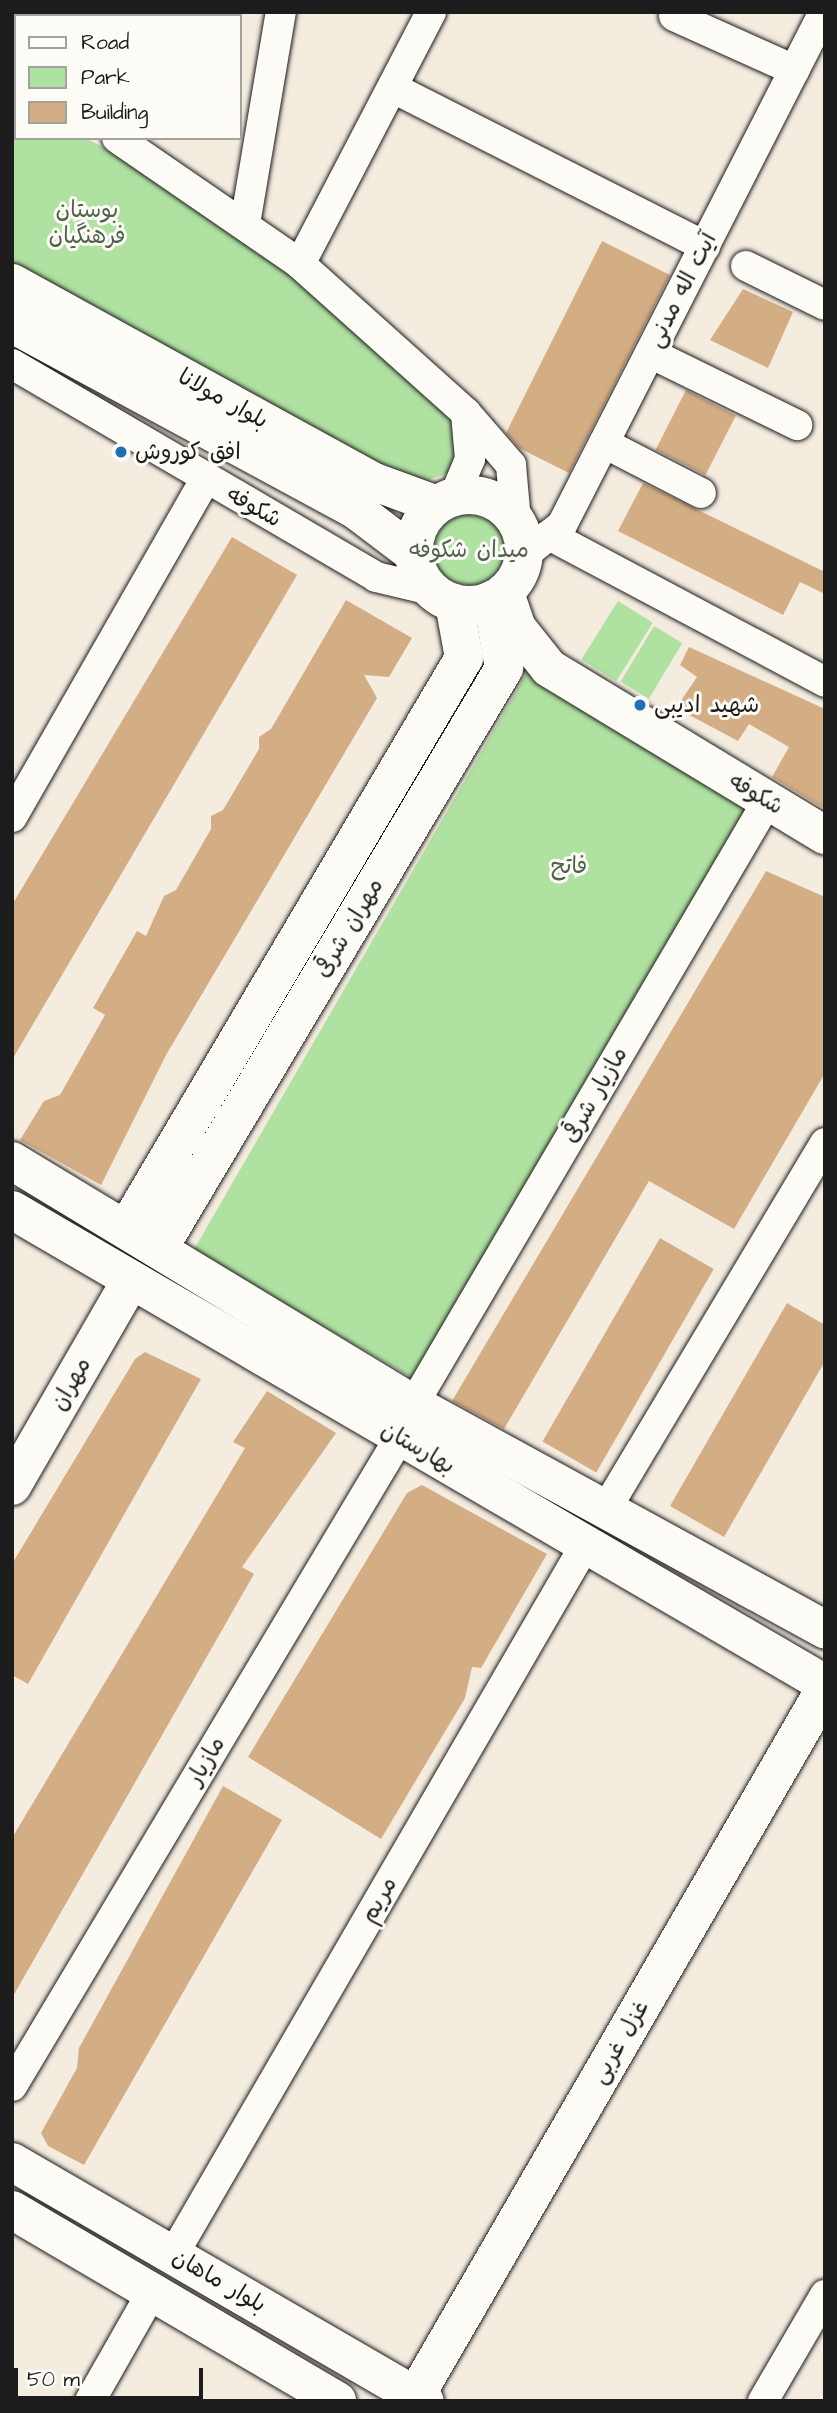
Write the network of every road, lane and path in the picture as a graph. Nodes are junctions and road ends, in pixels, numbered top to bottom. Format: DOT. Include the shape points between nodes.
graph roads {
  1 [pos="281,12"];
  2 [pos="431,12"];
  3 [pos="824,12"];
  4 [pos="674,16"];
  5 [pos="794,70"];
  6 [pos="393,88"];
  7 [pos="120,140"];
  8 [pos="245,224"];
  9 [pos="705,246"];
  10 [pos="300,264"];
  11 [pos="746,266"];
  12 [pos="12,283"];
  13 [pos="825,305"];
  14 [pos="12,324"];
  15 [pos="650,353"];
  16 [pos="12,364"];
  17 [pos="466,413"];
  18 [pos="797,425"];
  19 [pos="604,443"];
  20 [pos="205,480"];
  21 [pos="701,493"];
  22 [pos="446,501"];
  23 [pos="530,537"];
  24 [pos="414,554"];
  25 [pos="442,596"];
  26 [pos="498,596"];
  27 [pos="825,682"];
  28 [pos="767,802"];
  29 [pos="12,817"];
  30 [pos="825,835"];
  31 [pos="825,1143"];
  32 [pos="12,1161"];
  33 [pos="12,1210"];
  34 [pos="143,1238"];
  35 [pos="130,1282"];
  36 [pos="423,1388"];
  37 [pos="400,1437"];
  38 [pos="12,1486"];
  39 [pos="615,1494"];
  40 [pos="585,1545"];
  41 [pos="825,1630"];
  42 [pos="825,1686"];
  43 [pos="12,2086"];
  44 [pos="12,2162"];
  45 [pos="12,2210"];
  46 [pos="173,2255"];
  47 [pos="152,2292"];
  48 [pos="825,2295"];
  49 [pos="421,2398"];
  50 [pos="90,2401"];
  51 [pos="337,2401"];
  52 [pos="763,2401"];
  1 -- 8 [label="street"];
  2 -- 6 [label="street"];
  3 -- 5 [label="street, آیت اله مدنی"];
  4 -- 5 [label="street"];
  5 -- 9 [label="street, آیت اله مدنی"];
  6 -- 9 [label="street"];
  6 -- 10 [label="street"];
  7 -- 8 [label="street"];
  8 -- 10 [label="street"];
  9 -- 15 [label="street, آیت اله مدنی"];
  10 -- 17 [label="street"];
  11 -- 13 [label="street"];
  12 -- 22 [label="main road, بلوار مولانا" via="372,481"];
  14 -- 24 [label="main road, بلوار مولانا" via="356,510"];
  15 -- 18 [label="street"];
  15 -- 19 [label="street, آیت اله مدنی"];
  16 -- 20 [label="street, شکوفه"];
  17 -- 22 [label="street" via="470,459"];
  17 -- 23 [label="street" via="511,465"];
  19 -- 21 [label="street"];
  19 -- 23 [label="street, آیت اله مدنی" via="562,525"];
  20 -- 25 [label="street, شکوفه" via="376,577"];
  20 -- 29 [label="street"];
  22 -- 23 [label="main road" via="489,499"];
  22 -- 24 [label="main road" via="422,521"];
  23 -- 26 [label="main road"];
  23 -- 27 [label="street"];
  24 -- 25 [label="main road"];
  25 -- 26 [label="main road"];
  25 -- 34 [label="main road, مهران شرقی" via="464,658"];
  26 -- 28 [label="main road, شکوفه" via="549,668"];
  26 -- 34 [label="main road, مهران شرقی" via="504,668"];
  28 -- 30 [label="main road, شکوفه"];
  28 -- 36 [label="street, مازیار شرقی"];
  31 -- 39 [label="street"];
  32 -- 34 [label="main road, بهارستان"];
  33 -- 35 [label="main road, بهارستان"];
  34 -- 41 [label="main road, بهارستان" via="413,1404"];
  35 -- 37 [label="main road, بهارستان"];
  35 -- 38 [label="main road, مهران"];
  37 -- 40 [label="main road, بهارستان"];
  37 -- 43 [label="street, مازیار"];
  40 -- 42 [label="main road, بهارستان"];
  40 -- 46 [label="street, مریم"];
  42 -- 49 [label="main road, غزل غربی"];
  44 -- 46 [label="main road, بلوار ماهان"];
  45 -- 47 [label="main road, بلوار ماهان"];
  46 -- 49 [label="main road, بلوار ماهان"];
  47 -- 50 [label="street"];
  47 -- 51 [label="main road, بلوار ماهان"];
  48 -- 52 [label="street"];
}
